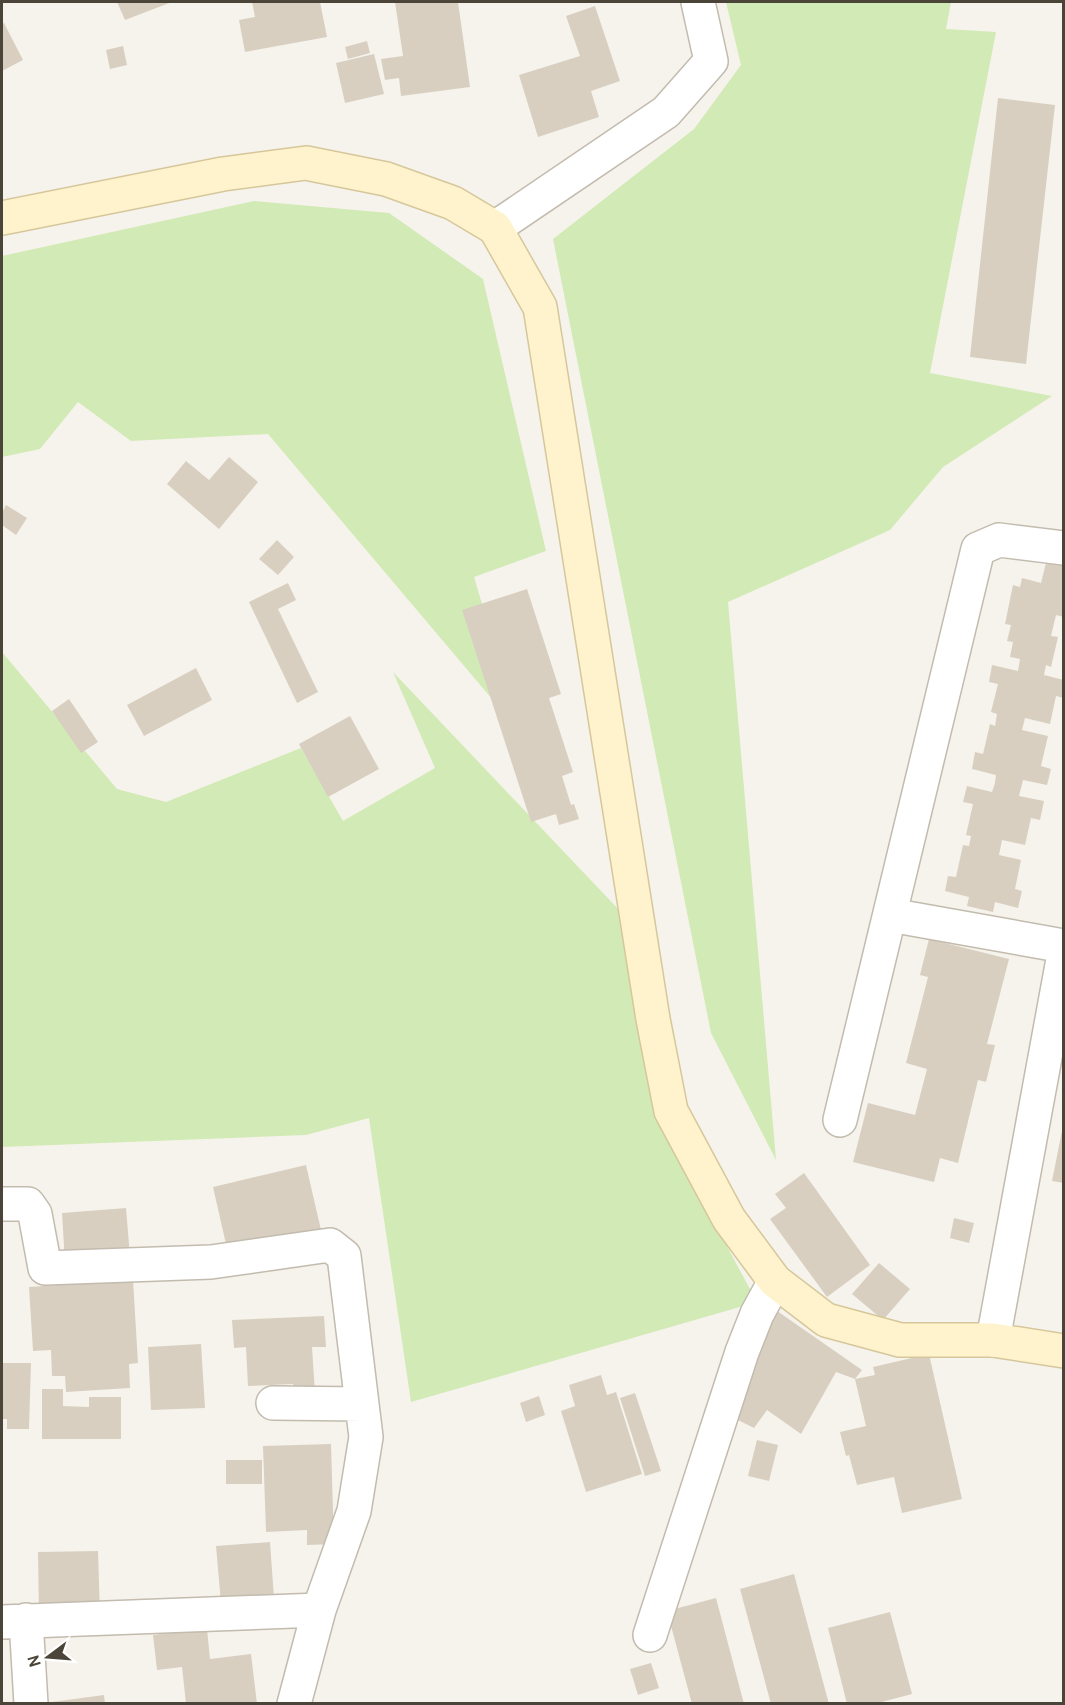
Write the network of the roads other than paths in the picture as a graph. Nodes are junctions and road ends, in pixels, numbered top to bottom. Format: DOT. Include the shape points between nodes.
graph roads {
  1 [pos="698,2"];
  2 [pos="2,218"];
  3 [pos="495,228"];
  4 [pos="1064,548"];
  5 [pos="890,915"];
  6 [pos="1064,946"];
  7 [pos="1064,954"];
  8 [pos="840,1120"];
  9 [pos="2,1204"];
  10 [pos="775,1281"];
  11 [pos="993,1340"];
  12 [pos="1064,1351"];
  13 [pos="273,1403"];
  14 [pos="362,1404"];
  15 [pos="319,1610"];
  16 [pos="14,1621"];
  17 [pos="650,1635"];
  18 [pos="31,1704"];
  19 [pos="294,1704"];
  1 -- 3 [label="street" via="711,61 666,112"];
  2 -- 3 [label="main road" via="223,174 306,163 386,179 453,203"];
  3 -- 10 [label="main road" via="540,307 671,1111 729,1219"];
  4 -- 5 [label="street" via="999,540 978,549"];
  5 -- 6 [label="street"];
  5 -- 8 [label="street"];
  7 -- 11 [label="street"];
  9 -- 14 [label="street" via="28,1204 35,1214 45,1268 211,1262 330,1245 338,1249 344,1256"];
  10 -- 11 [label="main road" via="826,1320 900,1340"];
  10 -- 17 [label="street" via="742,1352"];
  11 -- 12 [label="main road"];
  13 -- 14 [label="street"];
  14 -- 15 [label="street" via="366,1437 354,1511"];
  15 -- 16 [label="street"];
  15 -- 19 [label="street"];
  16 -- 18 [label="street"];
}
